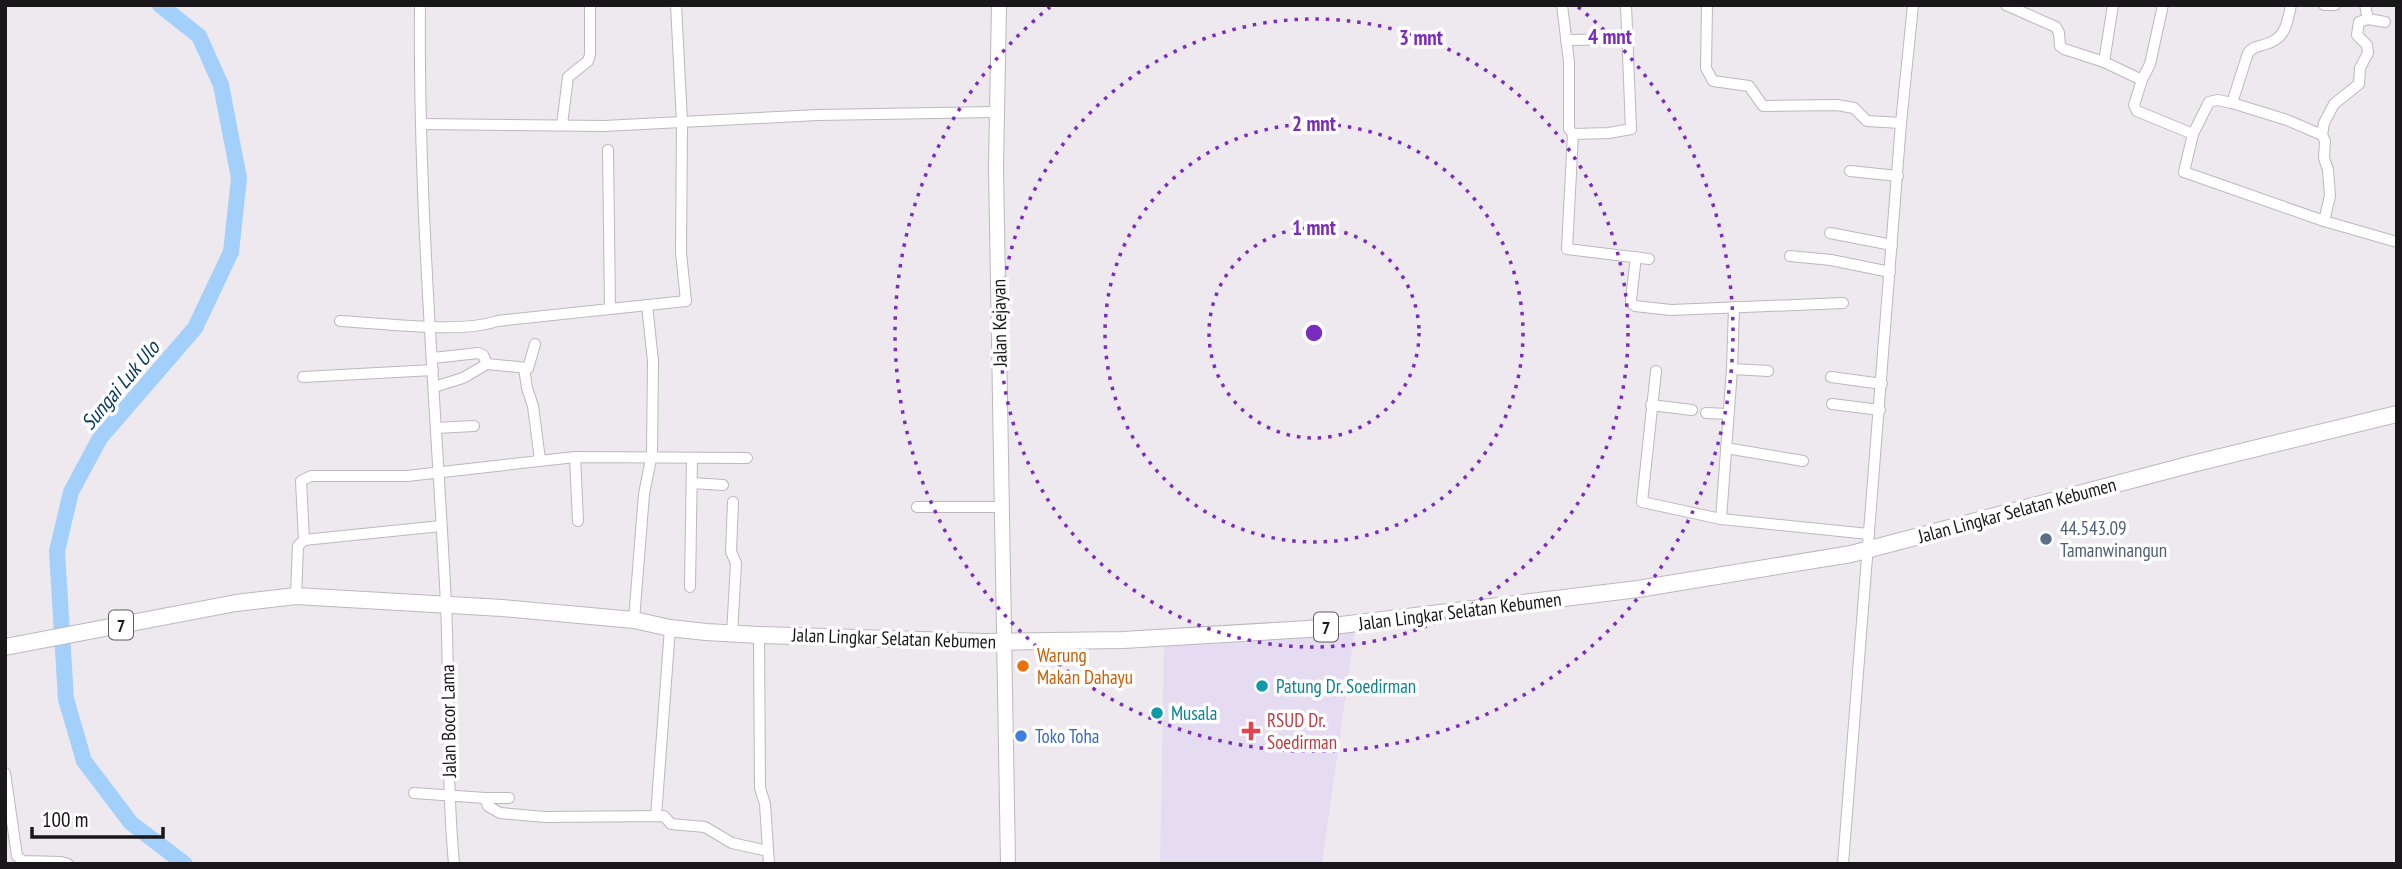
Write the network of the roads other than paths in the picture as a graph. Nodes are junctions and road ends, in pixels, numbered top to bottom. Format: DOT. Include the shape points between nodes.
graph roads {
  1 [pos="420,5"];
  2 [pos="590,5"];
  3 [pos="676,5"];
  4 [pos="999,5"];
  5 [pos="1562,5"];
  6 [pos="1626,5"];
  7 [pos="1707,5"];
  8 [pos="1913,5"];
  9 [pos="2006,5"];
  10 [pos="2113,5"];
  11 [pos="2163,5"];
  12 [pos="2291,5"];
  13 [pos="2324,5"];
  14 [pos="2335,5"];
  15 [pos="2365,5"];
  16 [pos="2368,19"];
  17 [pos="2385,22"];
  18 [pos="1628,39"];
  19 [pos="1566,40"];
  20 [pos="2104,62"];
  21 [pos="2142,80"];
  22 [pos="2231,103"];
  23 [pos="996,112"];
  24 [pos="682,122"];
  25 [pos="1901,123"];
  26 [pos="421,124"];
  27 [pos="562,125"];
  28 [pos="1573,134"];
  29 [pos="2193,134"];
  30 [pos="2322,135"];
  31 [pos="608,150"];
  32 [pos="1850,171"];
  33 [pos="1898,176"];
  34 [pos="2324,221"];
  35 [pos="1830,233"];
  36 [pos="2397,242"];
  37 [pos="1892,245"];
  38 [pos="1790,256"];
  39 [pos="1636,257"];
  40 [pos="1649,259"];
  41 [pos="1890,272"];
  42 [pos="1843,303"];
  43 [pos="647,305"];
  44 [pos="1734,307"];
  45 [pos="610,309"];
  46 [pos="340,321"];
  47 [pos="430,326"];
  48 [pos="536,344"];
  49 [pos="433,358"];
  50 [pos="487,364"];
  51 [pos="524,368"];
  52 [pos="1732,369"];
  53 [pos="433,370"];
  54 [pos="1656,371"];
  55 [pos="1768,371"];
  56 [pos="303,377"];
  57 [pos="1831,377"];
  58 [pos="1882,384"];
  59 [pos="434,387"];
  60 [pos="1832,404"];
  61 [pos="1651,405"];
  62 [pos="1692,410"];
  63 [pos="1880,410"];
  64 [pos="1706,413"];
  65 [pos="1728,414"];
  66 [pos="2397,414"];
  67 [pos="474,426"];
  68 [pos="436,428"];
  69 [pos="1726,448"];
  70 [pos="575,457"];
  71 [pos="652,457"];
  72 [pos="692,458"];
  73 [pos="747,458"];
  74 [pos="540,460"];
  75 [pos="1803,461"];
  76 [pos="438,473"];
  77 [pos="692,483"];
  78 [pos="723,485"];
  79 [pos="733,502"];
  80 [pos="917,507"];
  81 [pos="1002,507"];
  82 [pos="1721,519"];
  83 [pos="578,521"];
  84 [pos="442,526"];
  85 [pos="304,540"];
  86 [pos="1868,542"];
  87 [pos="690,587"];
  88 [pos="296,596"];
  89 [pos="446,605"];
  90 [pos="634,620"];
  91 [pos="670,628"];
  92 [pos="732,634"];
  93 [pos="759,635"];
  94 [pos="1005,642"];
  95 [pos="5,647"];
  96 [pos="5,773"];
  97 [pos="414,793"];
  98 [pos="449,796"];
  99 [pos="485,798"];
  100 [pos="509,798"];
  101 [pos="656,816"];
  102 [pos="768,851"];
  103 [pos="68,864"];
  104 [pos="454,864"];
  105 [pos="769,864"];
  106 [pos="1008,864"];
  107 [pos="1843,864"];
  1 -- 26 [label="street, Jalan Bocor Lama"];
  2 -- 27 [label="street" via="590,55 568,77"];
  3 -- 24 [label="street"];
  4 -- 23 [label="main road, Jalan Kejayan"];
  5 -- 19 [label="street"];
  6 -- 18 [label="street"];
  7 -- 25 [label="street" via="1706,68 1713,81 1749,86 1763,106 1837,105 1854,108 1867,121"];
  8 -- 25 [label="street"];
  9 -- 20 [label="street" via="2056,27 2064,49"];
  10 -- 20 [label="street"];
  11 -- 21 [label="street"];
  12 -- 22 [label="street" via="2281,36 2248,53"];
  13 -- 14 [label="street"];
  15 -- 16 [label="street"];
  16 -- 17 [label="street"];
  16 -- 30 [label="street" via="2361,20 2358,27 2357,35 2368,49 2359,84 2334,104"];
  18 -- 19 [label="street"];
  18 -- 28 [label="street" via="1631,129"];
  19 -- 28 [label="street" via="1569,129"];
  20 -- 21 [label="street"];
  21 -- 29 [label="street" via="2134,105 2137,111"];
  22 -- 29 [label="street" via="2209,102"];
  22 -- 30 [label="street"];
  23 -- 24 [label="street"];
  23 -- 81 [label="main road, Jalan Kejayan"];
  24 -- 27 [label="street"];
  24 -- 43 [label="street" via="681,249 687,295 683,302"];
  25 -- 33 [label="street"];
  26 -- 27 [label="street"];
  26 -- 47 [label="street, Jalan Bocor Lama"];
  28 -- 39 [label="street" via="1567,249"];
  29 -- 34 [label="street" via="2184,169 2187,174"];
  30 -- 34 [label="street" via="2330,181"];
  31 -- 45 [label="street"];
  32 -- 33 [label="street"];
  33 -- 37 [label="street"];
  34 -- 36 [label="street"];
  35 -- 37 [label="street"];
  37 -- 41 [label="street"];
  38 -- 41 [label="street"];
  39 -- 40 [label="street"];
  39 -- 44 [label="street" via="1633,305 1671,310"];
  41 -- 58 [label="street"];
  42 -- 44 [label="street"];
  43 -- 45 [label="street"];
  43 -- 71 [label="street" via="653,361"];
  44 -- 52 [label="street"];
  45 -- 47 [label="street" via="482,325"];
  46 -- 47 [label="street"];
  47 -- 49 [label="street, Jalan Bocor Lama"];
  48 -- 51 [label="street" via="530,366"];
  49 -- 50 [label="street" via="478,353"];
  49 -- 53 [label="street, Jalan Bocor Lama"];
  50 -- 51 [label="street"];
  50 -- 59 [label="street"];
  51 -- 74 [label="street"];
  52 -- 55 [label="street"];
  52 -- 65 [label="street"];
  53 -- 56 [label="street"];
  53 -- 59 [label="street, Jalan Bocor Lama"];
  54 -- 61 [label="street"];
  57 -- 58 [label="street"];
  58 -- 63 [label="street"];
  59 -- 68 [label="street, Jalan Bocor Lama"];
  60 -- 63 [label="street"];
  61 -- 62 [label="street"];
  61 -- 82 [label="street" via="1641,501"];
  63 -- 86 [label="street"];
  64 -- 65 [label="street"];
  65 -- 69 [label="street"];
  66 -- 86 [label="highway, Jalan Lingkar Selatan Kebumen / 7"];
  67 -- 68 [label="street"];
  68 -- 76 [label="street, Jalan Bocor Lama"];
  69 -- 75 [label="street"];
  69 -- 82 [label="street"];
  70 -- 71 [label="street"];
  70 -- 74 [label="street"];
  70 -- 83 [label="street"];
  71 -- 72 [label="street"];
  71 -- 90 [label="street" via="644,494"];
  72 -- 73 [label="street"];
  72 -- 77 [label="street"];
  74 -- 76 [label="street"];
  76 -- 84 [label="street, Jalan Bocor Lama"];
  76 -- 85 [label="street" via="305,478 300,484"];
  77 -- 78 [label="street"];
  77 -- 87 [label="street"];
  79 -- 92 [label="street"];
  80 -- 81 [label="street"];
  81 -- 94 [label="main road, Jalan Kejayan"];
  82 -- 86 [label="street"];
  84 -- 85 [label="street"];
  84 -- 89 [label="street, Jalan Bocor Lama"];
  85 -- 88 [label="street" via="298,546"];
  86 -- 94 [label="highway, Jalan Lingkar Selatan Kebumen / 7" via="1638,589 1308,629"];
  86 -- 107 [label="street"];
  88 -- 89 [label="highway, Jalan Lingkar Selatan Kebumen / 7"];
  88 -- 95 [label="highway, Jalan Lingkar Selatan Kebumen / 7"];
  89 -- 90 [label="highway, Jalan Lingkar Selatan Kebumen / 7"];
  89 -- 98 [label="street, Jalan Bocor Lama"];
  90 -- 91 [label="highway, Jalan Lingkar Selatan Kebumen / 7"];
  91 -- 92 [label="highway, Jalan Lingkar Selatan Kebumen / 7"];
  91 -- 101 [label="street"];
  92 -- 93 [label="highway, Jalan Lingkar Selatan Kebumen / 7"];
  93 -- 94 [label="highway, Jalan Lingkar Selatan Kebumen / 7"];
  93 -- 102 [label="street" via="760,788"];
  94 -- 106 [label="main road, Jalan Kejayan"];
  96 -- 103 [label="street" via="17,856 23,862"];
  97 -- 98 [label="street"];
  98 -- 99 [label="street"];
  98 -- 104 [label="street, Jalan Bocor Lama"];
  99 -- 100 [label="street"];
  99 -- 101 [label="street" via="488,806 500,813"];
  101 -- 102 [label="street" via="664,816 671,824 705,827 732,843"];
  102 -- 105 [label="street"];
}
